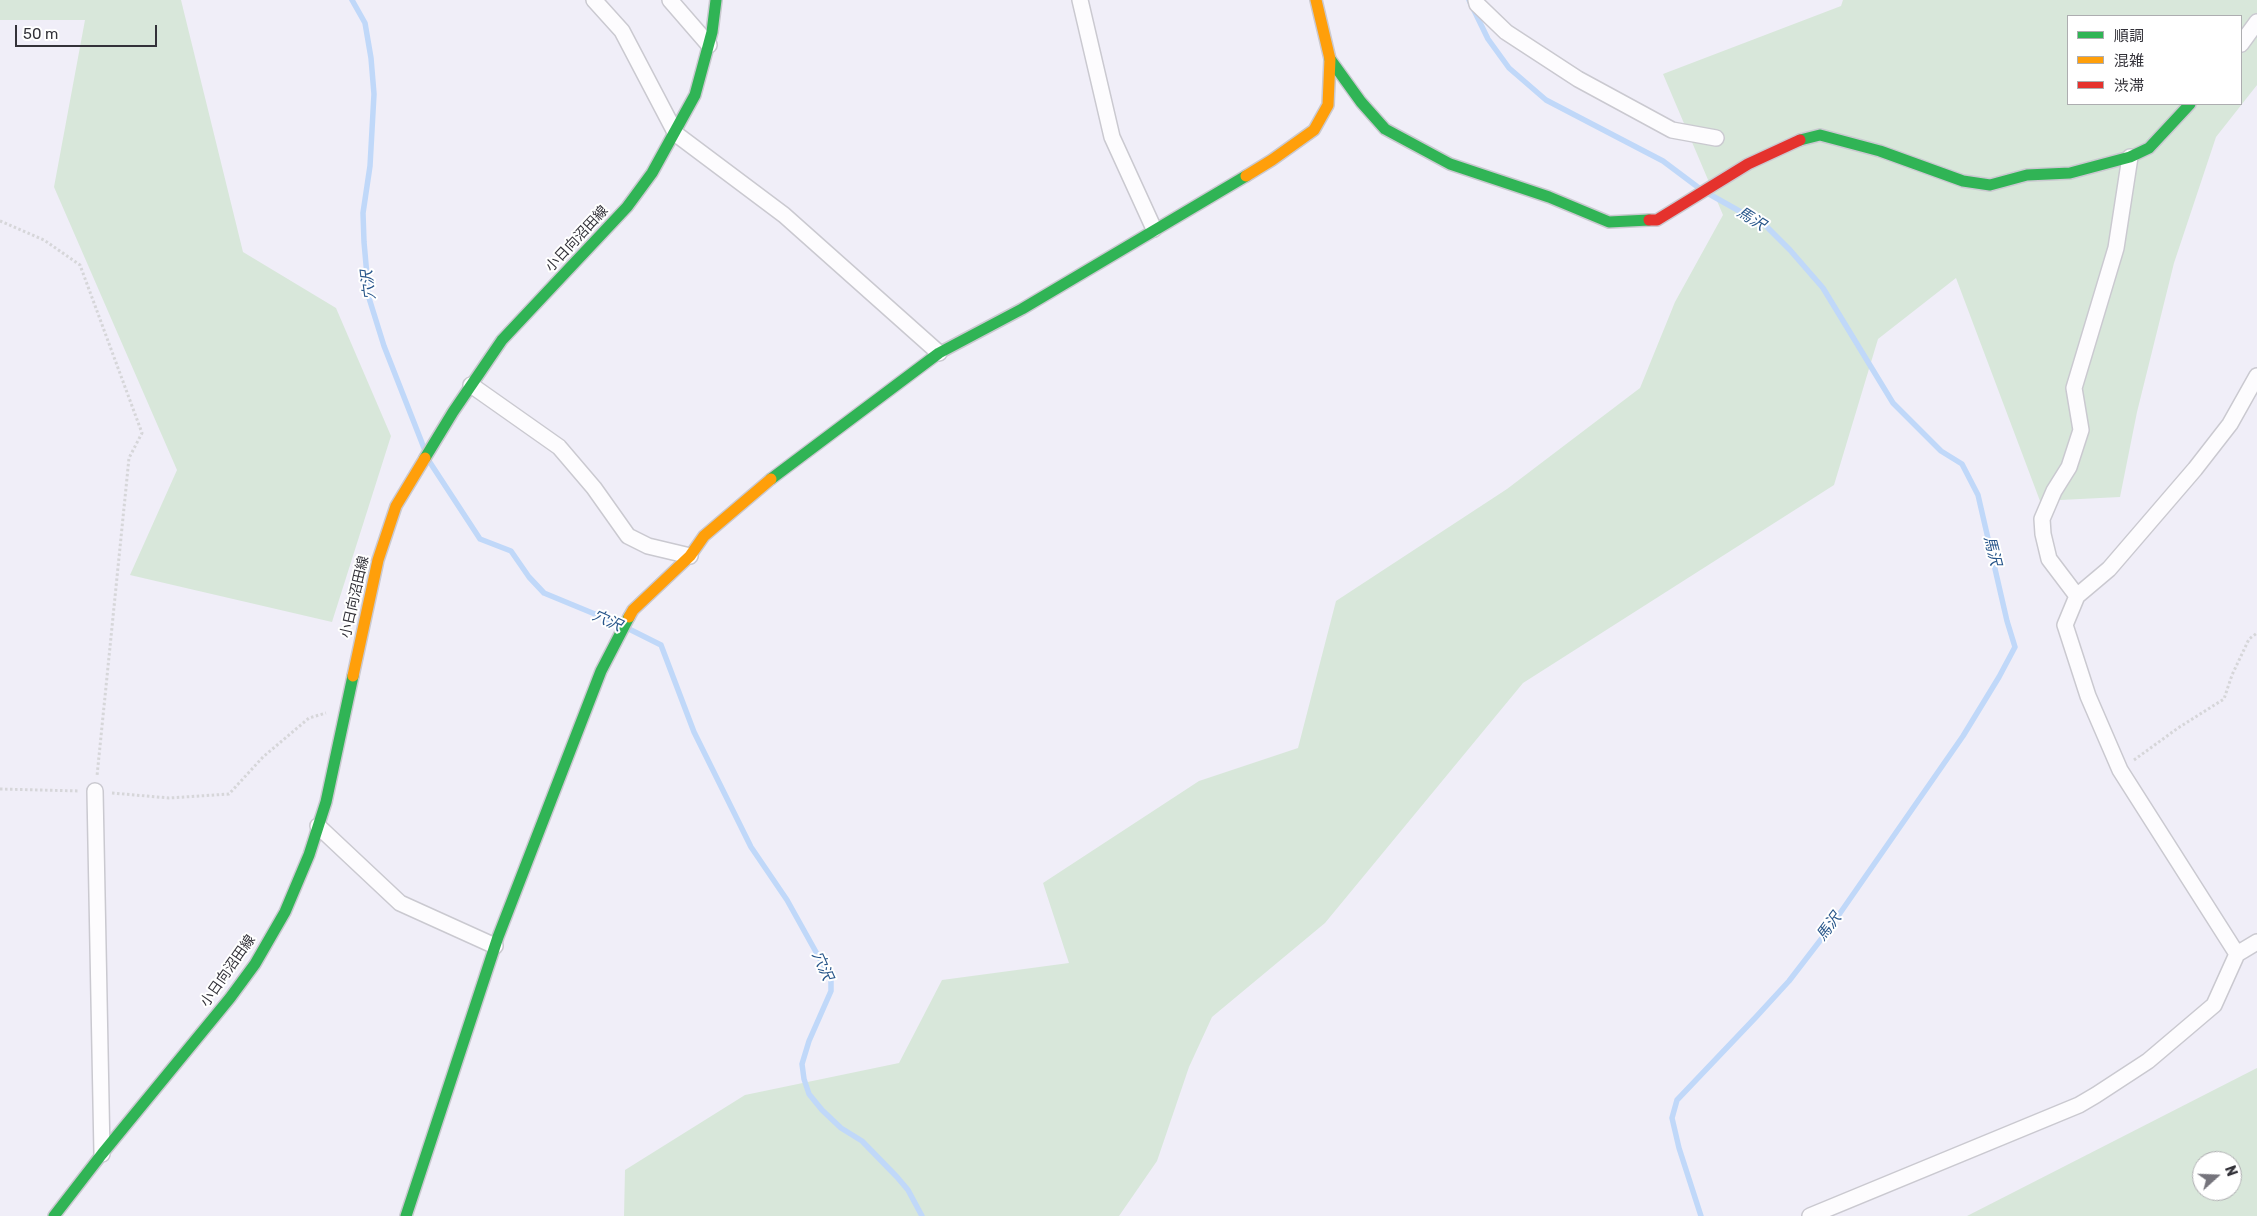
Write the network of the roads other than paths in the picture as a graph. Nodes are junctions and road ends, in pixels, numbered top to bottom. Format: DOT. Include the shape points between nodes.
graph roads {
  1 [pos="594,0"];
  2 [pos="670,0"];
  3 [pos="716,0"];
  4 [pos="1080,0"];
  5 [pos="1316,0"];
  6 [pos="1476,0"];
  7 [pos="2257,22"];
  8 [pos="2242,43"];
  9 [pos="709,45"];
  10 [pos="1330,59"];
  11 [pos="2189,105"];
  12 [pos="676,134"];
  13 [pos="1716,138"];
  14 [pos="2130,157"];
  15 [pos="1154,229"];
  16 [pos="939,353"];
  17 [pos="2257,376"];
  18 [pos="471,385"];
  19 [pos="690,556"];
  20 [pos="2077,596"];
  21 [pos="95,791"];
  22 [pos="318,826"];
  23 [pos="2257,942"];
  24 [pos="495,946"];
  25 [pos="2237,954"];
  26 [pos="102,1154"];
  27 [pos="54,1216"];
  28 [pos="406,1216"];
  29 [pos="1810,1216"];
  1 -- 12 [label="street" via="622,31"];
  2 -- 9 [label="street"];
  3 -- 9 [label="street, 小日向沼田線"];
  4 -- 15 [label="street" via="1112,137"];
  5 -- 10 [label="street"];
  6 -- 13 [label="street" via="1506,32 1578,79 1672,130"];
  7 -- 8 [label="street"];
  9 -- 12 [label="street, 小日向沼田線" via="695,95"];
  10 -- 14 [label="street" via="1385,129 1450,164 1550,197 1609,222 1657,220 1748,164 1791,143 1820,135 1880,151 1963,181 1990,185 2027,175 2070,173"];
  10 -- 15 [label="street" via="1328,105 1314,130 1272,160"];
  11 -- 14 [label="street" via="2149,148"];
  12 -- 16 [label="street" via="784,215"];
  12 -- 18 [label="street, 小日向沼田線" via="627,207 502,340"];
  14 -- 20 [label="street" via="2116,248 2074,388 2081,430 2069,467 2042,519 2049,559"];
  15 -- 16 [label="street" via="1022,309"];
  16 -- 19 [label="street" via="771,479 704,536"];
  17 -- 20 [label="street" via="2230,424 2195,469 2109,569"];
  18 -- 19 [label="street" via="559,447 594,488 628,536 648,546"];
  18 -- 22 [label="street, 小日向沼田線" via="396,506 378,560 326,802"];
  19 -- 24 [label="street" via="633,610 601,671"];
  20 -- 25 [label="street" via="2065,625 2088,696 2120,770"];
  21 -- 26 [label="street"];
  22 -- 24 [label="street" via="400,903"];
  22 -- 26 [label="street, 小日向沼田線" via="285,912 255,964"];
  23 -- 25 [label="street"];
  24 -- 28 [label="street"];
  25 -- 29 [label="street" via="2214,1005 2148,1062 2096,1095 2079,1105"];
  26 -- 27 [label="street, 小日向沼田線"];
}
